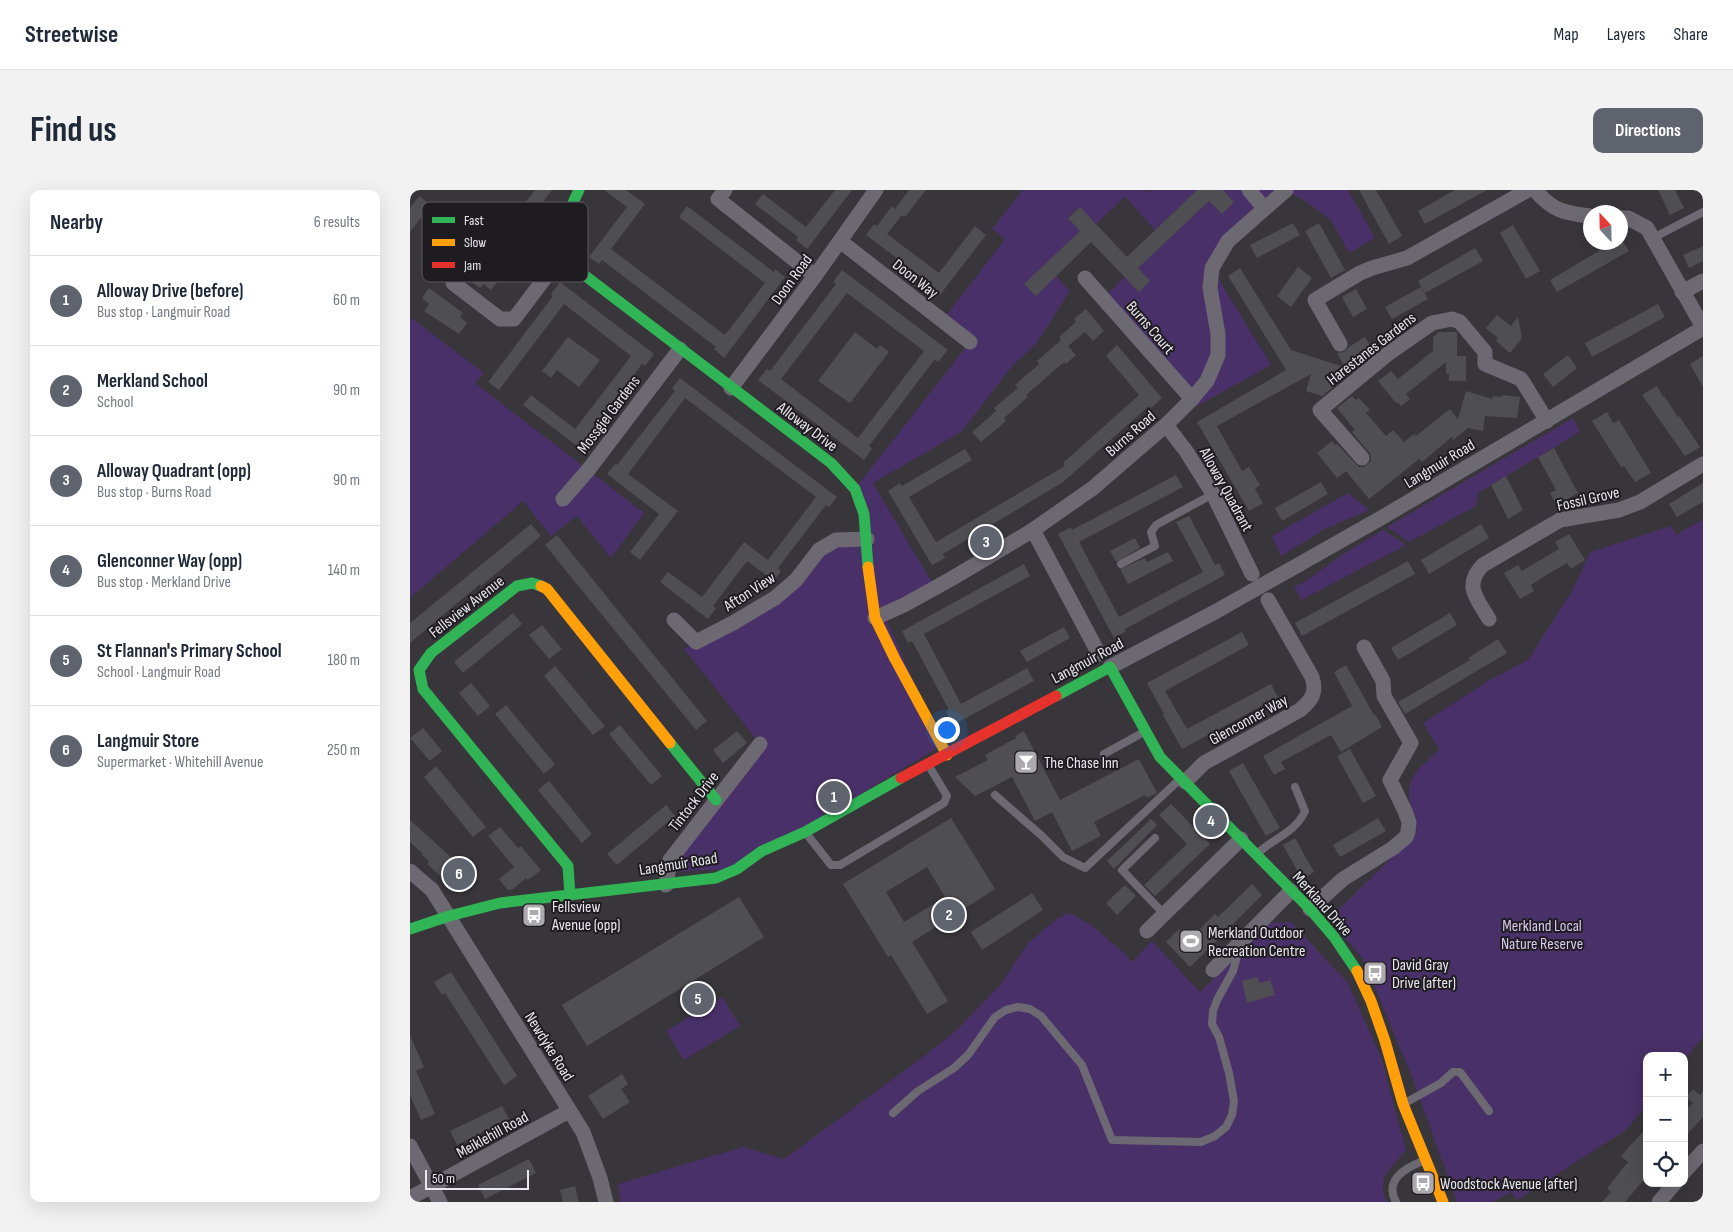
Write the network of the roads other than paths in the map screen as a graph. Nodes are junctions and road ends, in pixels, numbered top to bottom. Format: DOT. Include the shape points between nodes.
graph roads {
  1 [pos="579,190"];
  2 [pos="725,190"];
  3 [pos="876,190"];
  4 [pos="1249,190"];
  5 [pos="1286,190"];
  6 [pos="1528,190"];
  7 [pos="1535,190"];
  8 [pos="572,202"];
  9 [pos="1264,208"];
  10 [pos="1703,212"];
  11 [pos="1583,215"];
  12 [pos="1628,218"];
  13 [pos="1653,238"];
  14 [pos="840,241"];
  15 [pos="815,276"];
  16 [pos="588,278"];
  17 [pos="1085,278"];
  18 [pos="1703,281"];
  19 [pos="542,282"];
  20 [pos="453,283"];
  21 [pos="1682,292"];
  22 [pos="1703,328"];
  23 [pos="970,342"];
  24 [pos="1340,344"];
  25 [pos="680,349"];
  26 [pos="731,388"];
  27 [pos="1192,399"];
  28 [pos="1547,421"];
  29 [pos="1166,425"];
  30 [pos="1362,458"];
  31 [pos="1703,464"];
  32 [pos="1213,494"];
  33 [pos="563,498"];
  34 [pos="1033,530"];
  35 [pos="867,539"];
  36 [pos="1121,564"];
  37 [pos="1252,574"];
  38 [pos="1268,600"];
  39 [pos="875,618"];
  40 [pos="1489,619"];
  41 [pos="674,620"];
  42 [pos="1364,647"];
  43 [pos="1099,654"];
  44 [pos="1110,668"];
  45 [pos="1145,732"];
  46 [pos="760,744"];
  47 [pos="1104,754"];
  48 [pos="947,755"];
  49 [pos="928,765"];
  50 [pos="1183,780"];
  51 [pos="1295,787"];
  52 [pos="995,795"];
  53 [pos="716,800"];
  54 [pos="805,832"];
  55 [pos="1154,838"];
  56 [pos="1241,839"];
  57 [pos="1256,855"];
  58 [pos="410,871"];
  59 [pos="666,885"];
  60 [pos="1291,891"];
  61 [pos="570,895"];
  62 [pos="1310,910"];
  63 [pos="1164,914"];
  64 [pos="449,916"];
  65 [pos="410,929"];
  66 [pos="1147,931"];
  67 [pos="1241,942"];
  68 [pos="1213,970"];
  69 [pos="1404,1104"];
  70 [pos="1489,1111"];
  71 [pos="569,1112"];
  72 [pos="893,1113"];
  73 [pos="410,1146"];
  74 [pos="1703,1151"];
  75 [pos="1424,1160"];
  76 [pos="1688,1168"];
  77 [pos="432,1186"];
  78 [pos="1672,1187"];
  79 [pos="410,1198"];
  80 [pos="440,1202"];
  81 [pos="606,1202"];
  82 [pos="1396,1202"];
  83 [pos="1443,1202"];
  84 [pos="1659,1202"];
  1 -- 8 [label="street, Alloway Drive"];
  2 -- 15 [label="street" via="718,199"];
  3 -- 14 [label="street, Doon Road"];
  4 -- 9 [label="street"];
  5 -- 9 [label="street, Burns Road"];
  6 -- 24 [label="street" via="1407,258 1372,268 1315,300"];
  7 -- 11 [label="street" via="1547,204"];
  9 -- 27 [label="street, Burns Road" via="1228,241 1212,268 1210,288 1218,355 1207,381"];
  10 -- 13 [label="lane"];
  12 -- 13 [label="street" via="1647,228"];
  13 -- 21 [label="street"];
  14 -- 15 [label="street, Doon Road"];
  14 -- 23 [label="street, Doon Way"];
  15 -- 26 [label="street, Doon Road"];
  16 -- 25 [label="street, Alloway Drive"];
  17 -- 27 [label="street, Burns Court"];
  18 -- 21 [label="street"];
  19 -- 20 [label="street" via="514,319 500,319"];
  21 -- 22 [label="street"];
  22 -- 28 [label="street, Langmuir Road"];
  25 -- 26 [label="street, Alloway Drive"];
  25 -- 33 [label="street, Mossgiel Gardens" via="589,469"];
  26 -- 35 [label="street, Alloway Drive" via="831,462 855,489 864,514"];
  27 -- 29 [label="street, Burns Road"];
  28 -- 30 [label="street, Harestanes Gardens" via="1521,379 1485,364 1485,352 1460,322 1442,320 1432,323 1389,353 1320,410"];
  28 -- 44 [label="street, Langmuir Road" via="1215,612"];
  29 -- 32 [label="street, Alloway Quadrant"];
  29 -- 34 [label="street, Burns Road" via="1093,488"];
  31 -- 40 [label="street, Fossil Grove" via="1640,502 1619,510 1560,520 1483,565 1477,570 1472,586"];
  32 -- 36 [label="lane" via="1156,525 1151,532 1155,546"];
  32 -- 37 [label="street, Alloway Quadrant"];
  34 -- 39 [label="street, Burns Road" via="951,579"];
  34 -- 43 [label="street"];
  35 -- 39 [label="street, Alloway Drive"];
  35 -- 41 [label="street, Afton View" via="836,540 818,550 796,580 775,598 696,642"];
  38 -- 50 [label="street, Glenconner Way" via="1312,677 1311,700 1300,710 1204,763"];
  39 -- 48 [label="street, Alloway Drive"];
  42 -- 62 [label="street" via="1383,681 1384,696 1411,743 1390,780 1409,822 1408,832 1402,842 1343,880"];
  44 -- 45 [label="street, Merkland Drive"];
  44 -- 48 [label="street, Langmuir Road"];
  45 -- 47 [label="lane"];
  45 -- 50 [label="street, Merkland Drive" via="1160,757"];
  46 -- 53 [label="street, Tintock Drive"];
  48 -- 49 [label="street, Langmuir Road"];
  49 -- 54 [label="street, Langmuir Road"];
  49 -- 54 [label="lane" via="946,796 944,803 840,865 830,865"];
  50 -- 52 [label="lane" via="1085,868 1063,856"];
  50 -- 56 [label="street, Merkland Drive"];
  51 -- 57 [label="lane" via="1305,811 1302,819"];
  53 -- 59 [label="street, Tintock Drive" via="670,860"];
  53 -- 61 [label="street, Fellsview Avenue" via="547,589 532,583 517,586 432,653 419,670 423,689 568,866"];
  54 -- 59 [label="street, Langmuir Road" via="762,851 737,869 716,878"];
  55 -- 63 [label="lane" via="1122,870"];
  56 -- 57 [label="street, Merkland Drive"];
  56 -- 63 [label="street"];
  57 -- 60 [label="street, Merkland Drive"];
  58 -- 64 [label="street, Newdyke Road" via="432,890"];
  59 -- 61 [label="street, Langmuir Road"];
  60 -- 62 [label="street, Merkland Drive"];
  60 -- 67 [label="street"];
  61 -- 64 [label="street, Langmuir Road" via="500,902"];
  62 -- 69 [label="street, Merkland Drive" via="1355,967 1371,1001"];
  63 -- 66 [label="street"];
  64 -- 65 [label="street, Langmuir Road"];
  64 -- 71 [label="street, Newdyke Road"];
  67 -- 68 [label="street"];
  67 -- 72 [label="lane" via="1233,971 1213,1011 1212,1024 1219,1037 1234,1100 1226,1127 1215,1136 1201,1142 1112,1140 1082,1066 1041,1016 1030,1009 1018,1007 995,1017 968,1055"];
  69 -- 70 [label="lane" via="1452,1072 1460,1072"];
  69 -- 75 [label="street, Merkland Drive"];
  71 -- 77 [label="street, Meiklehill Road"];
  71 -- 81 [label="street, Newdyke Road" via="583,1132"];
  73 -- 77 [label="street"];
  74 -- 76 [label="street"];
  75 -- 82 [label="lane" via="1401,1172 1392,1186"];
  75 -- 83 [label="street, Merkland Drive"];
  77 -- 79 [label="street, Meiklehill Road"];
  77 -- 80 [label="street"];
  78 -- 84 [label="street"];
}
